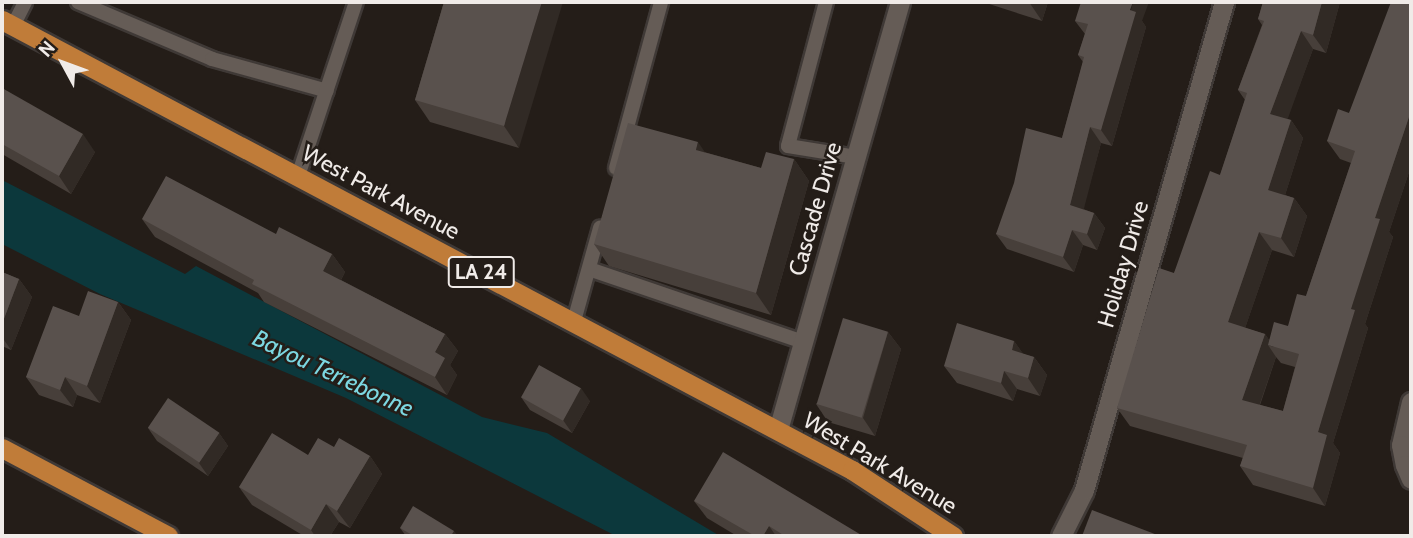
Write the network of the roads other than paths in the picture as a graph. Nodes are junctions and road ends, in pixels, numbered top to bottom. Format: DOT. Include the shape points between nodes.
graph roads {
  1 [pos="25,2"];
  2 [pos="78,2"];
  3 [pos="356,2"];
  4 [pos="661,2"];
  5 [pos="826,2"];
  6 [pos="900,2"];
  7 [pos="1224,2"];
  8 [pos="7,23"];
  9 [pos="327,91"];
  10 [pos="856,157"];
  11 [pos="298,176"];
  12 [pos="612,184"];
  13 [pos="605,208"];
  14 [pos="589,269"];
  15 [pos="574,321"];
  16 [pos="803,342"];
  17 [pos="1411,402"];
  18 [pos="778,430"];
  19 [pos="2,448"];
  20 [pos="1411,479"];
  21 [pos="168,536"];
  22 [pos="953,536"];
  23 [pos="1062,536"];
  1 -- 8 [label="lane"];
  2 -- 9 [label="lane" via="212,59"];
  3 -- 9 [label="lane"];
  4 -- 12 [label="lane"];
  5 -- 10 [label="lane" via="788,146"];
  6 -- 10 [label="street, Cascade Drive"];
  7 -- 23 [label="street, Holiday Drive" via="1084,490"];
  8 -- 11 [label="main road, West Park Avenue / LA 24"];
  9 -- 11 [label="lane"];
  10 -- 16 [label="street, Cascade Drive"];
  11 -- 15 [label="main road, West Park Avenue / LA 24"];
  13 -- 14 [label="lane"];
  14 -- 15 [label="lane"];
  14 -- 16 [label="lane"];
  15 -- 18 [label="main road, West Park Avenue / LA 24"];
  16 -- 18 [label="street, Cascade Drive"];
  17 -- 20 [label="street" via="1401,445"];
  18 -- 22 [label="main road, West Park Avenue / LA 24" via="852,470"];
  19 -- 21 [label="main road"];
}
